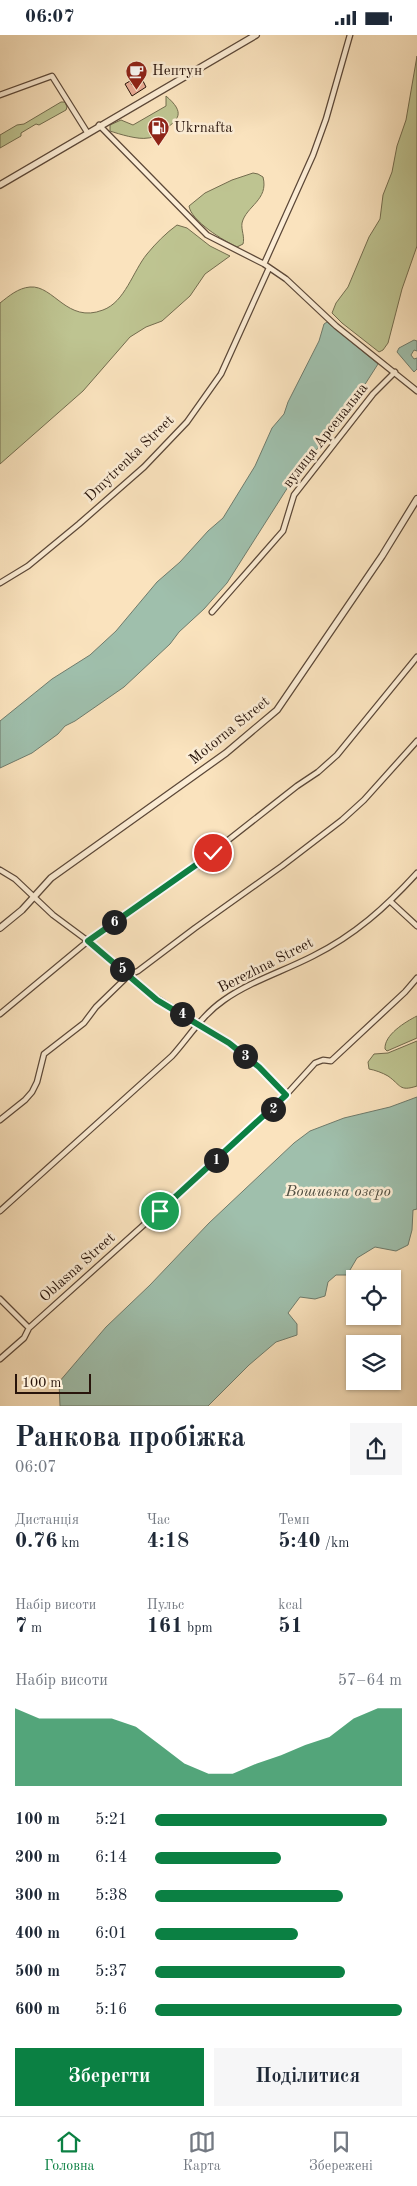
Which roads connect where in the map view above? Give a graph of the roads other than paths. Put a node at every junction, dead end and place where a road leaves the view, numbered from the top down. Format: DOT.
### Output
graph roads {
  1 [pos="256,35"];
  2 [pos="350,35"];
  3 [pos="0,95"];
  4 [pos="100,125"];
  5 [pos="87,133"];
  6 [pos="0,185"];
  7 [pos="264,264"];
  8 [pos="269,268"];
  9 [pos="395,372"];
  10 [pos="417,391"];
  11 [pos="417,499"];
  12 [pos="0,583"];
  13 [pos="212,612"];
  14 [pos="417,657"];
  15 [pos="417,741"];
  16 [pos="0,870"];
  17 [pos="417,873"];
  18 [pos="34,895"];
  19 [pos="391,902"];
  20 [pos="417,926"];
  21 [pos="0,928"];
  22 [pos="88,941"];
  23 [pos="129,975"];
  24 [pos="417,978"];
  25 [pos="0,1014"];
  26 [pos="197,1023"];
  27 [pos="286,1095"];
  28 [pos="0,1120"];
  29 [pos="0,1211"];
  30 [pos="0,1299"];
  31 [pos="29,1327"];
  32 [pos="0,1359"];
  1 -- 4 [label="street"];
  2 -- 7 [label="street"];
  3 -- 5 [label="street"];
  4 -- 5 [label="street"];
  4 -- 7 [label="street"];
  5 -- 6 [label="street"];
  7 -- 8 [label="street"];
  8 -- 9 [label="street"];
  8 -- 12 [label="street, Dmytrenka Street"];
  9 -- 10 [label="street"];
  9 -- 13 [label="street, вулиця Арсенальна"];
  11 -- 18 [label="street, Motorna Street"];
  14 -- 22 [label="street"];
  15 -- 23 [label="street"];
  16 -- 18 [label="street"];
  17 -- 19 [label="street, Berezhna Street"];
  18 -- 21 [label="street, Motorna Street"];
  18 -- 22 [label="street"];
  19 -- 20 [label="street"];
  19 -- 26 [label="street, Berezhna Street"];
  22 -- 23 [label="street"];
  22 -- 25 [label="street"];
  23 -- 26 [label="street"];
  23 -- 28 [label="street"];
  24 -- 27 [label="street, Oblasna Street"];
  26 -- 27 [label="street"];
  26 -- 29 [label="street, Berezhna Street"];
  27 -- 31 [label="street, Oblasna Street"];
  30 -- 31 [label="street"];
  31 -- 32 [label="street, Oblasna Street"];
}
